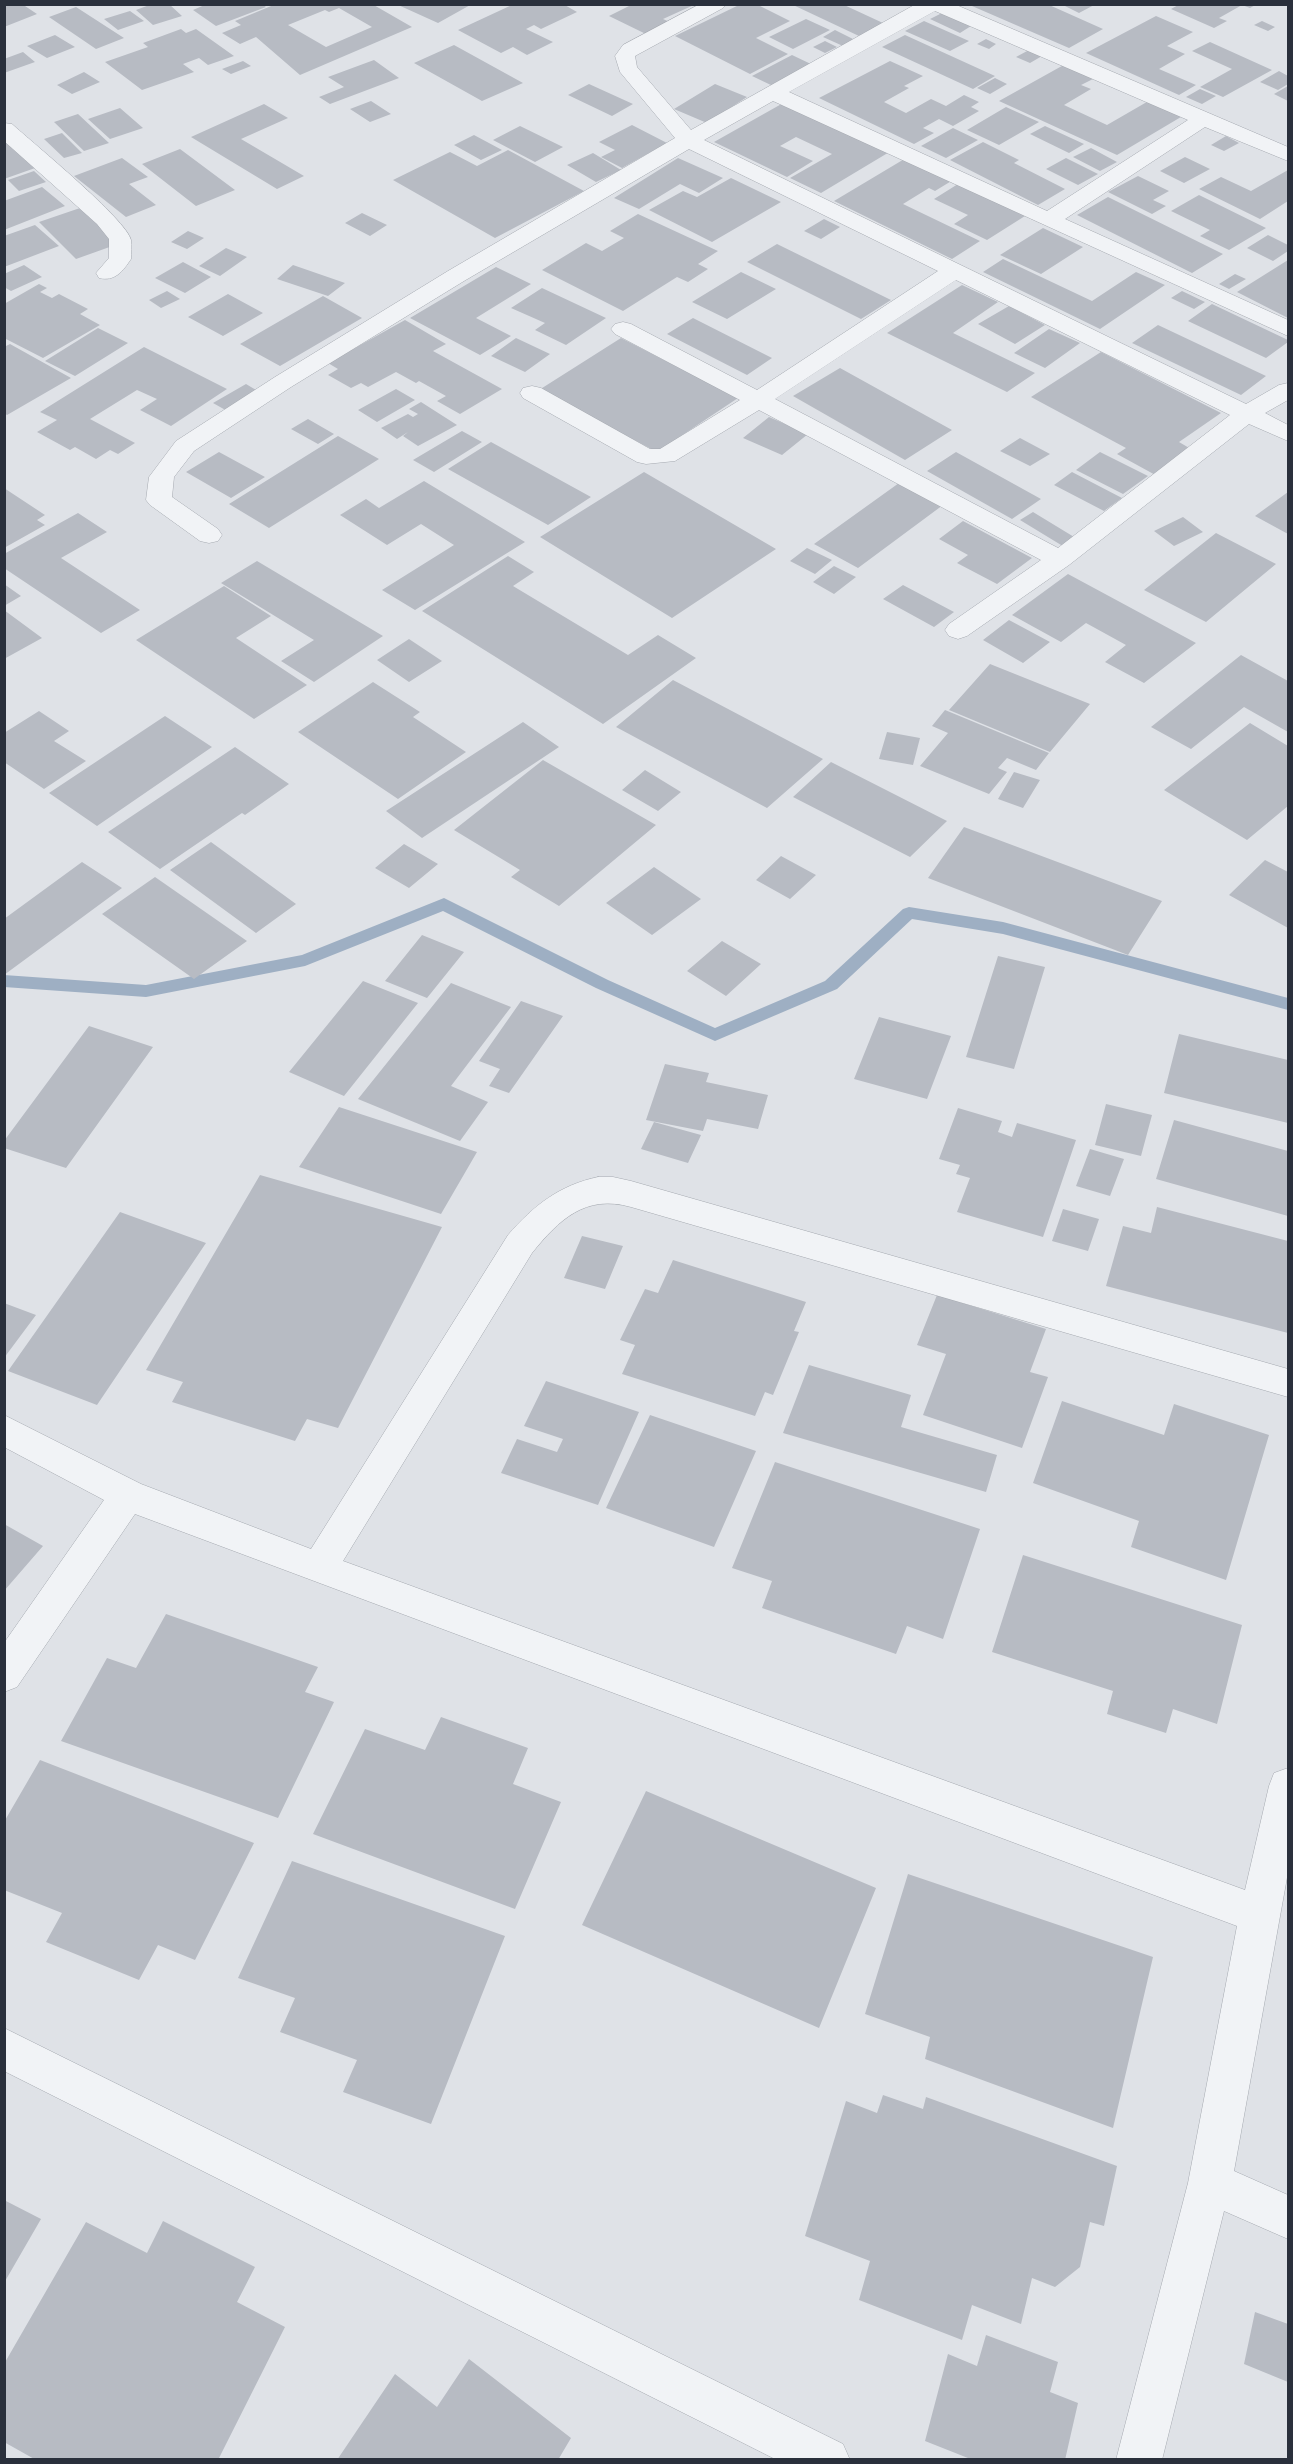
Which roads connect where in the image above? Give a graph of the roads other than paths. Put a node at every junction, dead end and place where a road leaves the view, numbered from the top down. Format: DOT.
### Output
graph roads {
  1 [pos="716,4"];
  2 [pos="934,4"];
  3 [pos="775,94"];
  4 [pos="1205,118"];
  5 [pos="4,129"];
  6 [pos="688,140"];
  7 [pos="1288,155"];
  8 [pos="1048,220"];
  9 [pos="954,271"];
  10 [pos="107,273"];
  11 [pos="623,328"];
  12 [pos="1288,329"];
  13 [pos="1288,390"];
  14 [pos="532,393"];
  15 [pos="758,400"];
  16 [pos="1247,414"];
  17 [pos="1288,434"];
  18 [pos="209,536"];
  19 [pos="1060,559"];
  20 [pos="958,630"];
  21 [pos="1288,1383"];
  22 [pos="4,1430"];
  23 [pos="128,1495"];
  24 [pos="319,1568"];
  25 [pos="4,1675"];
  26 [pos="1288,1786"];
  27 [pos="1259,1915"];
  28 [pos="4,2049"];
  29 [pos="1210,2183"];
  30 [pos="1288,2217"];
  31 [pos="827,2460"];
  32 [pos="1139,2460"];
  1 -- 6 [label="street"];
  2 -- 3 [label="street"];
  2 -- 4 [label="street"];
  3 -- 6 [label="street"];
  3 -- 8 [label="street"];
  4 -- 7 [label="street"];
  4 -- 8 [label="street"];
  5 -- 10 [label="street"];
  6 -- 9 [label="street"];
  6 -- 18 [label="street"];
  8 -- 12 [label="street"];
  9 -- 15 [label="street"];
  9 -- 16 [label="street"];
  11 -- 15 [label="street"];
  13 -- 16 [label="street"];
  14 -- 15 [label="street"];
  15 -- 19 [label="street"];
  16 -- 17 [label="street"];
  16 -- 19 [label="street"];
  19 -- 20 [label="street"];
  21 -- 24 [label="street"];
  22 -- 23 [label="street"];
  23 -- 24 [label="street"];
  23 -- 25 [label="street"];
  24 -- 27 [label="street"];
  26 -- 27 [label="street"];
  27 -- 29 [label="street"];
  28 -- 31 [label="street"];
  29 -- 30 [label="street"];
  29 -- 32 [label="street"];
}
